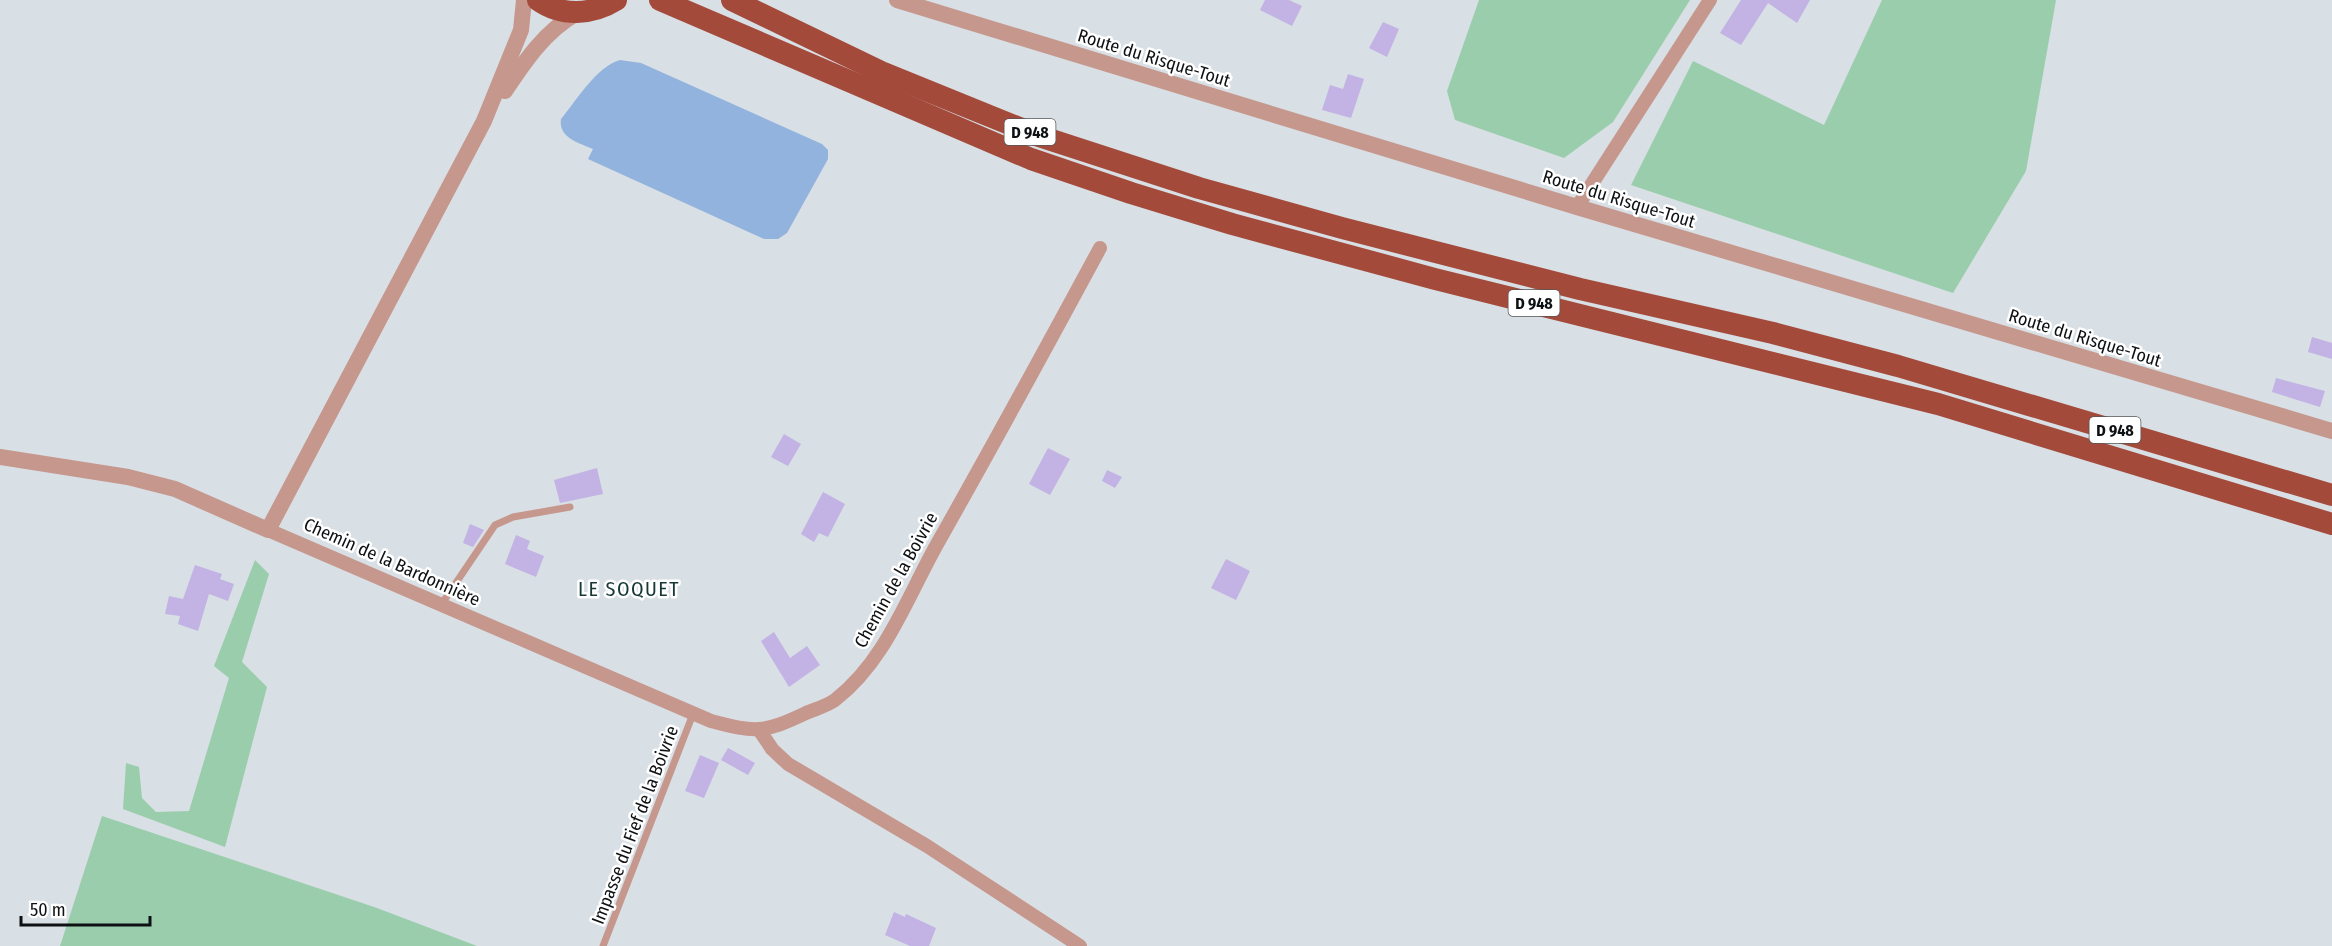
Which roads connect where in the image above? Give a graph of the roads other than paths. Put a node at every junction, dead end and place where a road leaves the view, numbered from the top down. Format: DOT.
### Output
graph roads {
  1 [pos="524,0"];
  2 [pos="538,0"];
  3 [pos="616,0"];
  4 [pos="660,0"];
  5 [pos="732,0"];
  6 [pos="897,0"];
  7 [pos="1710,0"];
  8 [pos="577,13"];
  9 [pos="484,121"];
  10 [pos="1577,207"];
  11 [pos="1100,248"];
  12 [pos="2332,431"];
  13 [pos="0,457"];
  14 [pos="2332,495"];
  15 [pos="570,507"];
  16 [pos="2332,524"];
  17 [pos="268,530"];
  18 [pos="441,606"];
  19 [pos="693,714"];
  20 [pos="760,731"];
  21 [pos="603,946"];
  22 [pos="1080,946"];
  1 -- 9 [label="street"];
  2 -- 8 [label="highway"];
  3 -- 8 [label="highway"];
  4 -- 16 [label="highway, D 948"];
  5 -- 14 [label="highway, D 948"];
  6 -- 10 [label="street, Route du Risque-Tout"];
  7 -- 10 [label="street"];
  8 -- 9 [label="street"];
  9 -- 17 [label="street"];
  10 -- 12 [label="street, Route du Risque-Tout"];
  11 -- 20 [label="street, Chemin de la Boivrie"];
  13 -- 17 [label="street, Chemin de la Bardonnière"];
  15 -- 18 [label="lane"];
  17 -- 18 [label="street, Chemin de la Bardonnière"];
  18 -- 19 [label="street, Chemin de la Bardonnière"];
  19 -- 20 [label="street, Chemin de la Bardonnière"];
  19 -- 21 [label="lane, Impasse du Fief de la Boivrie"];
  20 -- 22 [label="street"];
}
